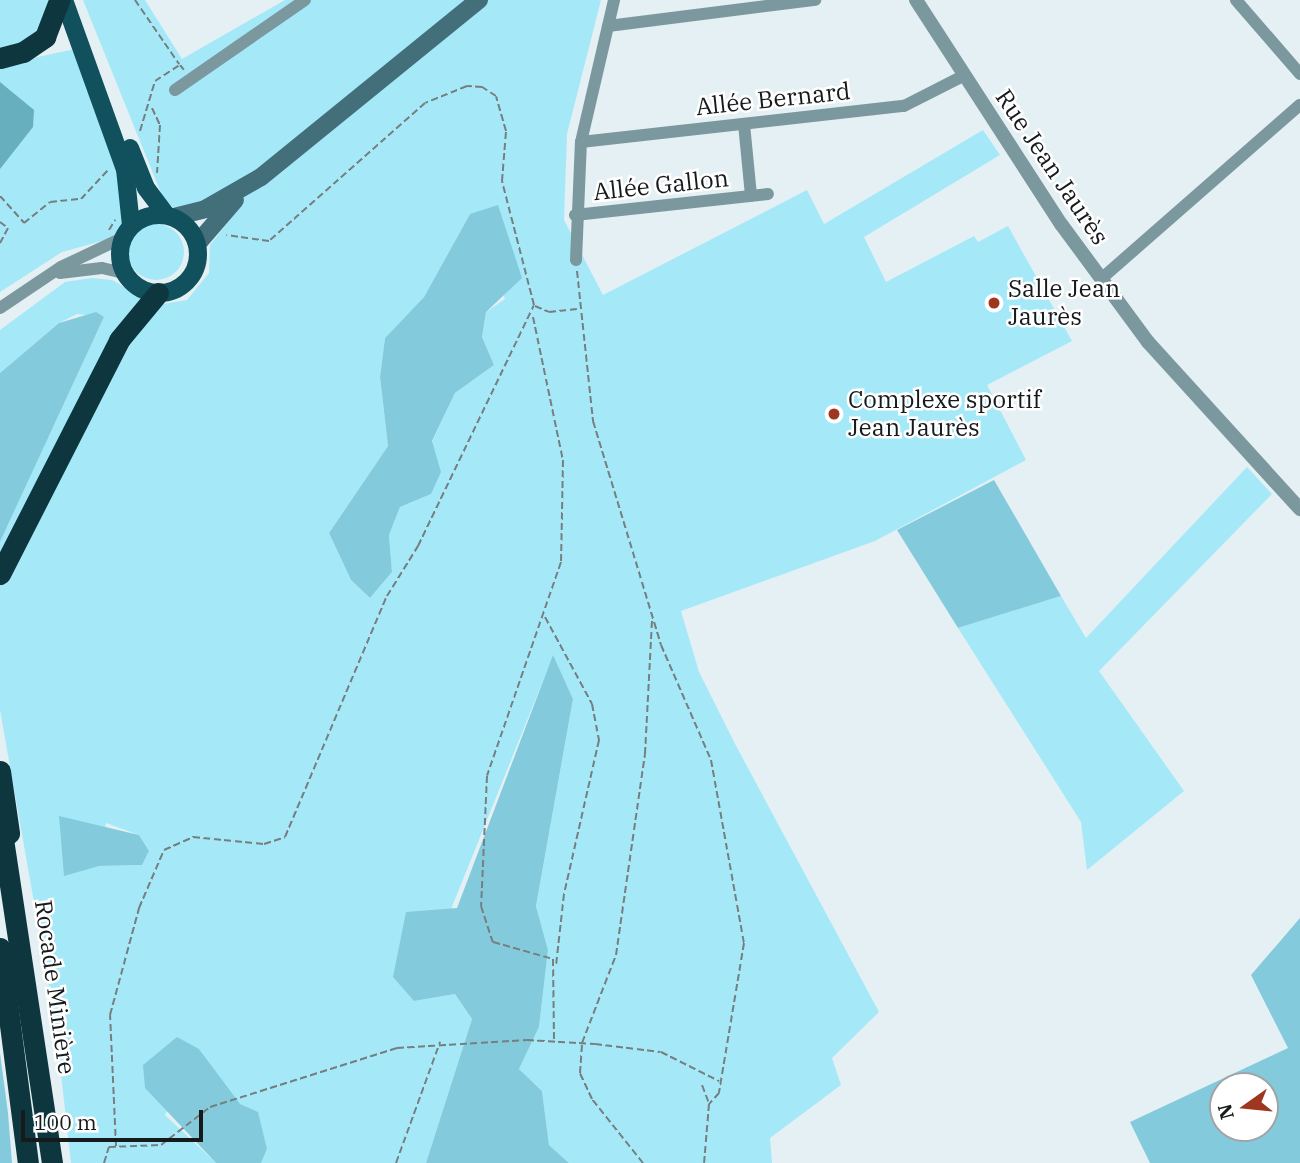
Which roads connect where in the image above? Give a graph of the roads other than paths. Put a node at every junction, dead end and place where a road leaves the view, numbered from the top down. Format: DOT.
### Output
graph roads {
  1 [pos="61,0"];
  2 [pos="75,0"];
  3 [pos="305,0"];
  4 [pos="463,0"];
  5 [pos="479,0"];
  6 [pos="492,0"];
  7 [pos="614,0"];
  8 [pos="815,0"];
  9 [pos="916,0"];
  10 [pos="1236,0"];
  11 [pos="608,26"];
  12 [pos="444,30"];
  13 [pos="0,58"];
  14 [pos="1300,74"];
  15 [pos="963,76"];
  16 [pos="383,79"];
  17 [pos="175,90"];
  18 [pos="1300,105"];
  19 [pos="744,124"];
  20 [pos="581,142"];
  21 [pos="261,177"];
  22 [pos="768,194"];
  23 [pos="751,196"];
  24 [pos="575,215"];
  25 [pos="170,216"];
  26 [pos="127,232"];
  27 [pos="197,244"];
  28 [pos="576,260"];
  29 [pos="124,273"];
  30 [pos="46,277"];
  31 [pos="1101,279"];
  32 [pos="158,293"];
  33 [pos="0,308"];
  34 [pos="1300,509"];
  35 [pos="0,573"];
  36 [pos="0,771"];
  37 [pos="0,819"];
  38 [pos="8,860"];
  39 [pos="0,948"];
  40 [pos="28,1163"];
  41 [pos="52,1163"];
  1 -- 13 [label="highway"];
  1 -- 26 [label="main road"];
  2 -- 25 [label="main road"];
  3 -- 17 [label="street"];
  4 -- 16 [label="main road"];
  5 -- 12 [label="main road"];
  6 -- 12 [label="main road"];
  7 -- 11 [label="street"];
  8 -- 11 [label="street"];
  9 -- 15 [label="street, Rue Jean Jaurès"];
  10 -- 14 [label="street"];
  11 -- 20 [label="street"];
  12 -- 16 [label="main road"];
  15 -- 19 [label="street, Allée Bernard"];
  15 -- 31 [label="street, Rue Jean Jaurès"];
  16 -- 21 [label="main road"];
  18 -- 31 [label="street"];
  19 -- 20 [label="street, Allée Bernard"];
  19 -- 23 [label="street, Allée Gallon"];
  20 -- 24 [label="street"];
  21 -- 25 [label="main road"];
  21 -- 27 [label="main road"];
  22 -- 23 [label="street, Allée Gallon"];
  23 -- 24 [label="street, Allée Gallon"];
  24 -- 28 [label="street"];
  25 -- 26 [label="main road"];
  25 -- 27 [label="main road"];
  26 -- 29 [label="main road"];
  26 -- 30 [label="street"];
  27 -- 32 [label="main road"];
  29 -- 30 [label="street"];
  29 -- 32 [label="main road"];
  30 -- 33 [label="street"];
  31 -- 34 [label="street, Rue Jean Jaurès"];
  32 -- 35 [label="highway"];
  36 -- 38 [label="highway"];
  37 -- 38 [label="highway, Rocade Minière"];
  38 -- 41 [label="highway, Rocade Minière"];
  39 -- 40 [label="highway, Rocade Minière"];
}
